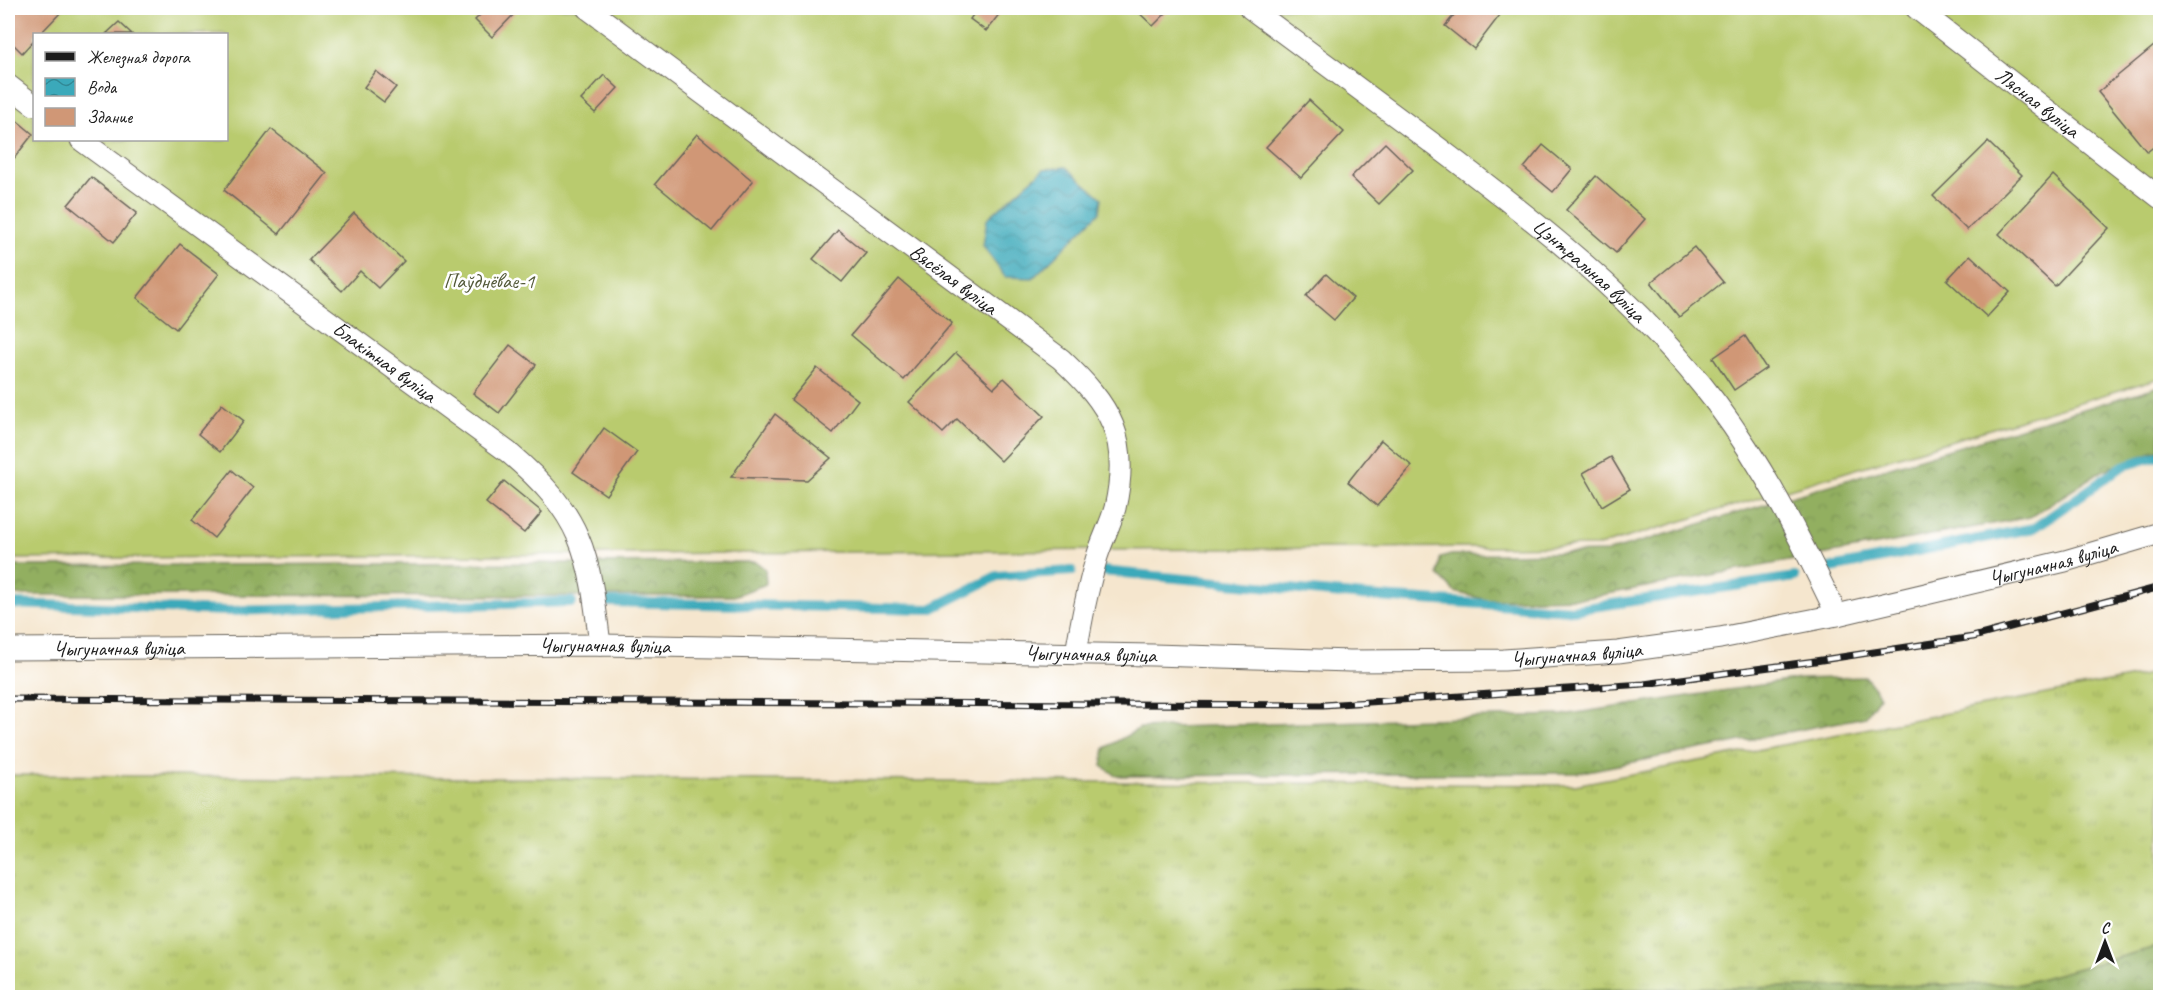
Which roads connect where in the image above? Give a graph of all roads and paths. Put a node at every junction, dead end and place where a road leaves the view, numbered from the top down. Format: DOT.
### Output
graph roads {
  1 [pos="588,8"];
  2 [pos="1250,8"];
  3 [pos="1916,8"];
  4 [pos="8,85"];
  5 [pos="33,104"];
  6 [pos="82,141"];
  7 [pos="2160,198"];
  8 [pos="2160,533"];
  9 [pos="1837,615"];
  10 [pos="600,645"];
  11 [pos="8,649"];
  12 [pos="1076,654"];
  1 -- 12 [label="lane, Вясёлая вуліца"];
  2 -- 9 [label="lane, Цэнтральная вуліца"];
  3 -- 7 [label="lane, Лясная вуліца"];
  4 -- 5 [label="lane"];
  6 -- 10 [label="lane, Блакітная вуліца"];
  8 -- 9 [label="lane, Чыгуначная вуліца"];
  9 -- 12 [label="lane, Чыгуначная вуліца"];
  10 -- 11 [label="lane, Чыгуначная вуліца"];
  10 -- 12 [label="lane, Чыгуначная вуліца"];
}
